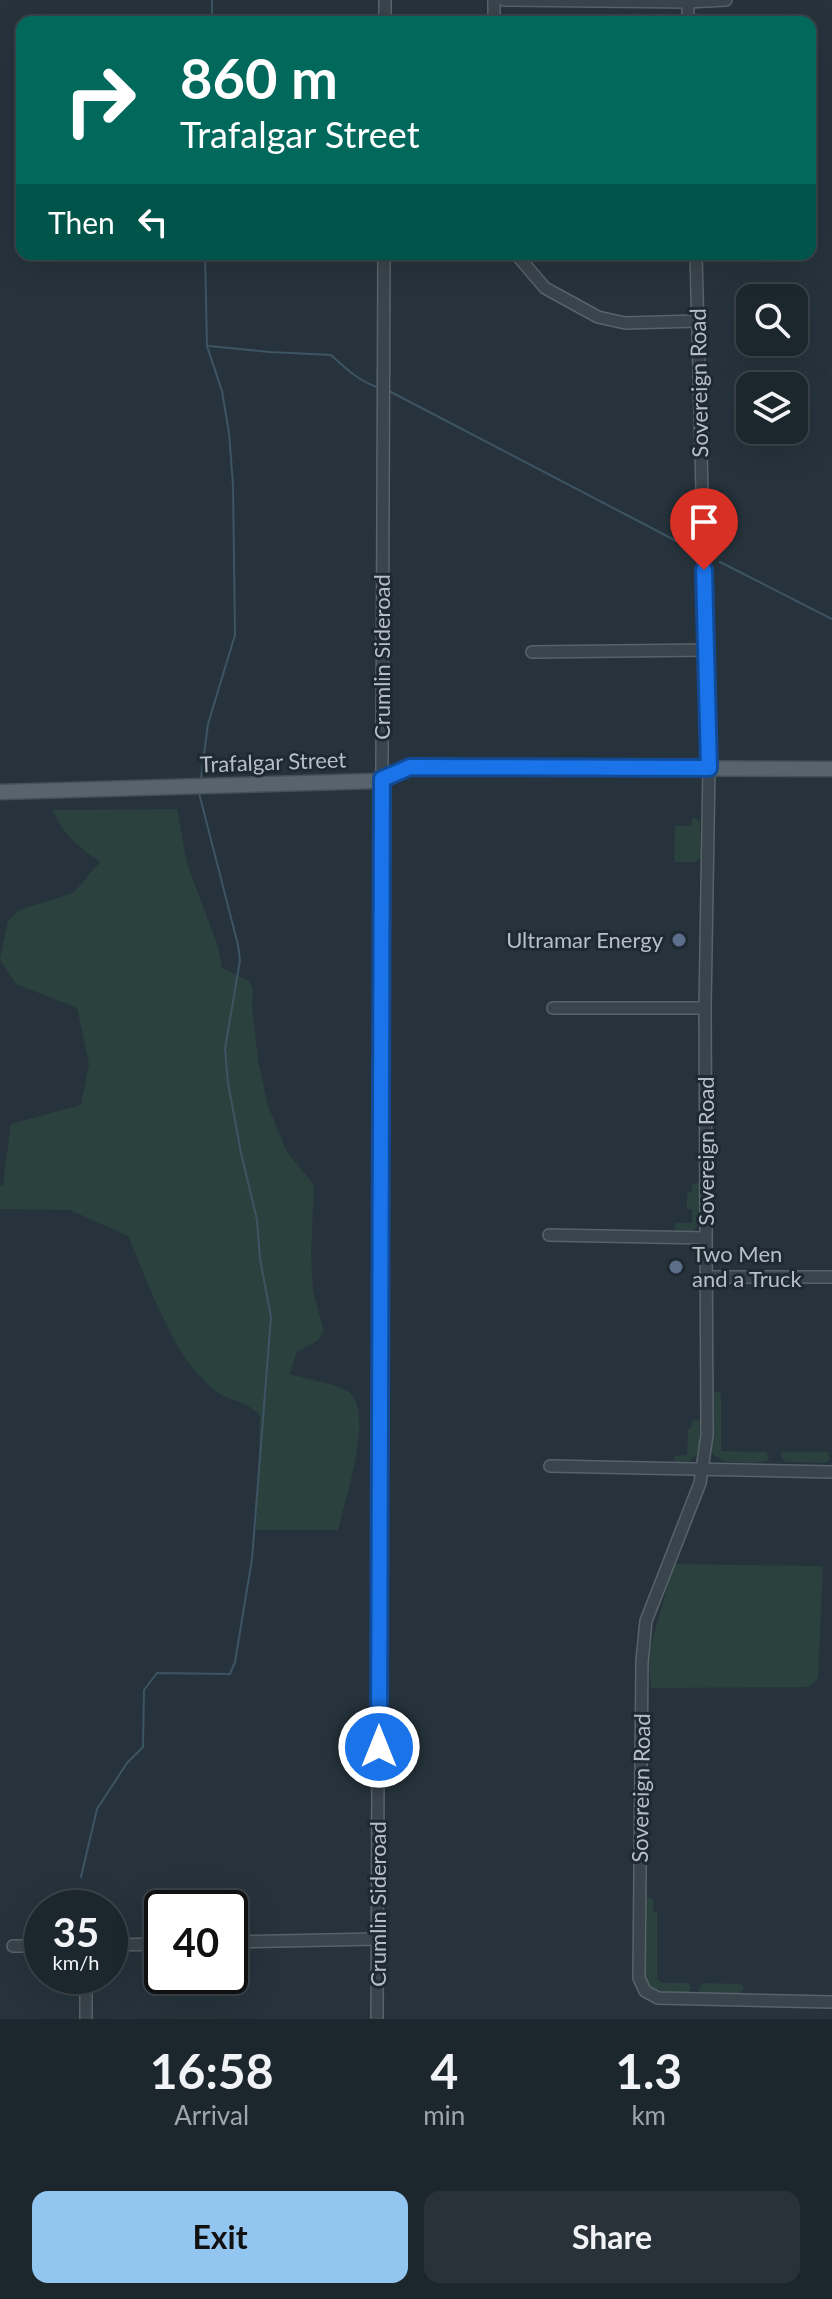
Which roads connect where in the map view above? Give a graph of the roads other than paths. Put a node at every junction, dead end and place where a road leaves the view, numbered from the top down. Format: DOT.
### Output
graph roads {
  1 [pos="504,0"];
  2 [pos="726,0"];
  3 [pos="688,1"];
  4 [pos="384,260"];
  5 [pos="521,260"];
  6 [pos="696,260"];
  7 [pos="698,321"];
  8 [pos="706,650"];
  9 [pos="532,652"];
  10 [pos="709,768"];
  11 [pos="832,769"];
  12 [pos="382,779"];
  13 [pos="0,792"];
  14 [pos="553,1008"];
  15 [pos="705,1008"];
  16 [pos="549,1235"];
  17 [pos="706,1238"];
  18 [pos="708,1277"];
  19 [pos="832,1277"];
  20 [pos="550,1466"];
  21 [pos="703,1468"];
  22 [pos="832,1472"];
  23 [pos="377,1939"];
  24 [pos="248,1942"];
  25 [pos="13,1946"];
  26 [pos="24,1946"];
  27 [pos="86,1994"];
  28 [pos="832,2002"];
  29 [pos="86,2019"];
  30 [pos="377,2019"];
  1 -- 3 [label="street"];
  2 -- 3 [label="street"];
  4 -- 12 [label="street, Crumlin Sideroad"];
  5 -- 7 [label="street"];
  6 -- 7 [label="street, Sovereign Road"];
  7 -- 8 [label="street, Sovereign Road"];
  8 -- 9 [label="street"];
  8 -- 10 [label="street, Sovereign Road"];
  10 -- 11 [label="main road, Trafalgar Street"];
  10 -- 12 [label="main road, Trafalgar Street"];
  10 -- 15 [label="street, Sovereign Road"];
  12 -- 13 [label="main road, Trafalgar Street"];
  12 -- 23 [label="street, Crumlin Sideroad"];
  14 -- 15 [label="street"];
  15 -- 17 [label="street, Sovereign Road"];
  16 -- 17 [label="street"];
  17 -- 18 [label="street, Sovereign Road"];
  18 -- 19 [label="street"];
  18 -- 21 [label="street, Sovereign Road"];
  20 -- 21 [label="street"];
  21 -- 22 [label="street"];
  21 -- 28 [label="street, Sovereign Road"];
  23 -- 24 [label="street"];
  23 -- 30 [label="street, Crumlin Sideroad"];
  25 -- 26 [label="street"];
  27 -- 29 [label="street"];
}
